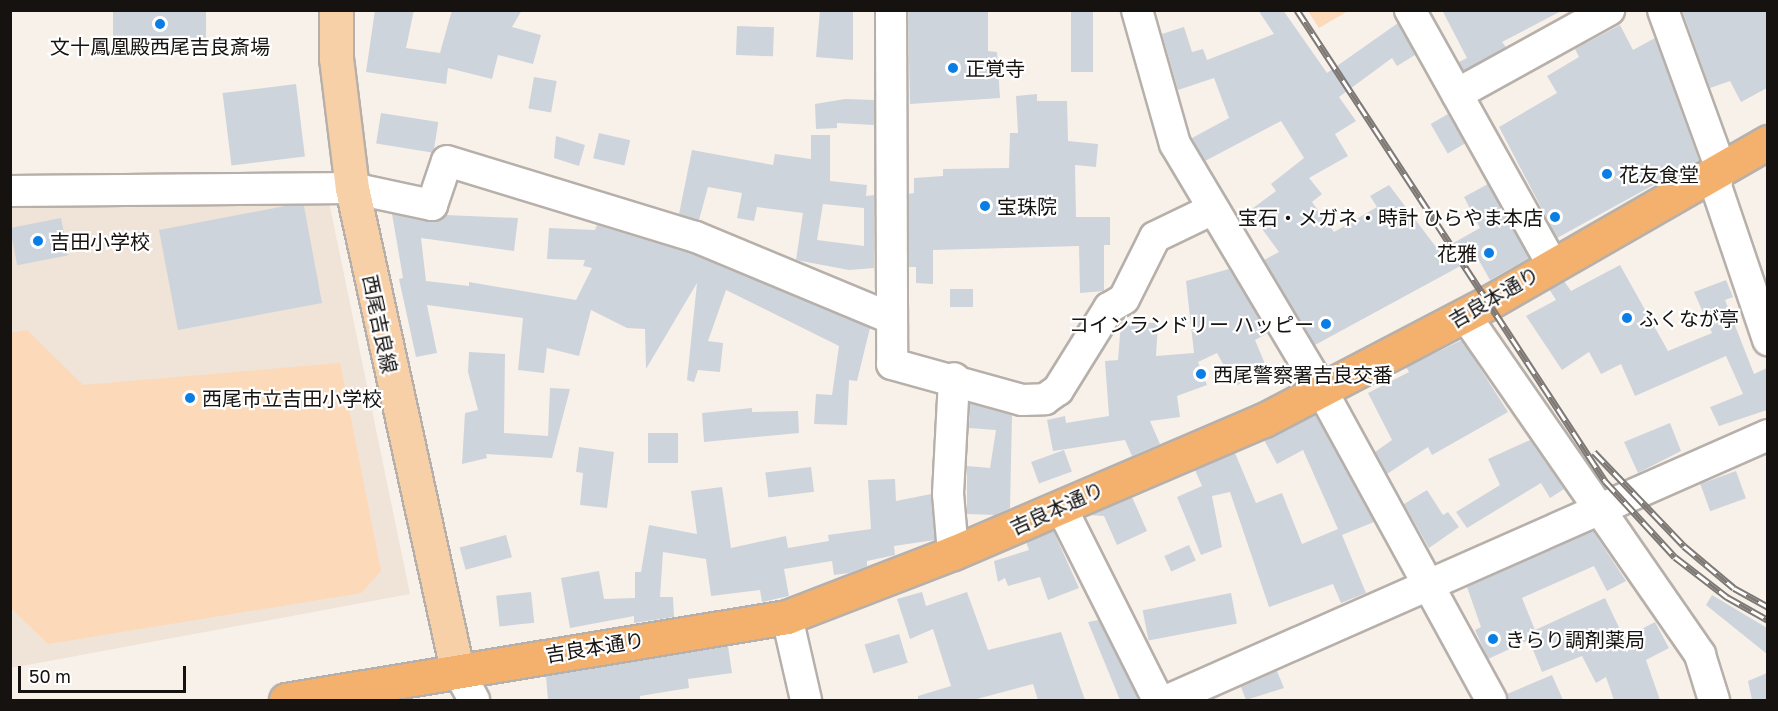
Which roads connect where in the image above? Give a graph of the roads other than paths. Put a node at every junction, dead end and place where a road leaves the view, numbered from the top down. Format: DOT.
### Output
graph roads {
  1 [pos="336,10"];
  2 [pos="891,10"];
  3 [pos="1137,10"];
  4 [pos="1410,10"];
  5 [pos="1609,10"];
  6 [pos="1663,10"];
  7 [pos="1457,94"];
  8 [pos="1767,142"];
  9 [pos="1720,167"];
  10 [pos="352,188"];
  11 [pos="10,191"];
  12 [pos="1213,209"];
  13 [pos="1552,264"];
  14 [pos="1465,315"];
  15 [pos="891,318"];
  16 [pos="1767,340"];
  17 [pos="954,378"];
  18 [pos="1321,389"];
  19 [pos="1767,435"];
  20 [pos="1061,507"];
  21 [pos="1600,507"];
  22 [pos="953,553"];
  23 [pos="1430,586"];
  24 [pos="787,616"];
  25 [pos="457,669"];
  26 [pos="286,700"];
  27 [pos="474,700"];
  28 [pos="806,700"];
  29 [pos="1158,700"];
  30 [pos="1168,700"];
  31 [pos="1491,700"];
  32 [pos="1714,700"];
  1 -- 10 [label="main road, 西尾吉良線"];
  2 -- 15 [label="street"];
  3 -- 12 [label="street"];
  4 -- 7 [label="street"];
  5 -- 7 [label="street"];
  6 -- 9 [label="street"];
  7 -- 13 [label="street"];
  8 -- 9 [label="highway, 吉良本通り"];
  9 -- 13 [label="highway, 吉良本通り"];
  9 -- 16 [label="street"];
  10 -- 11 [label="street"];
  10 -- 15 [label="street"];
  10 -- 25 [label="main road, 西尾吉良線"];
  12 -- 17 [label="street"];
  12 -- 18 [label="street"];
  13 -- 14 [label="highway, 吉良本通り"];
  14 -- 18 [label="highway, 吉良本通り"];
  14 -- 21 [label="street"];
  15 -- 17 [label="street"];
  17 -- 22 [label="street"];
  18 -- 20 [label="highway, 吉良本通り"];
  18 -- 23 [label="street"];
  19 -- 21 [label="street"];
  20 -- 22 [label="highway, 吉良本通り"];
  20 -- 29 [label="street"];
  21 -- 23 [label="street"];
  21 -- 32 [label="street"];
  22 -- 24 [label="highway, 吉良本通り"];
  23 -- 30 [label="street"];
  23 -- 31 [label="street"];
  24 -- 25 [label="highway, 吉良本通り"];
  24 -- 28 [label="street"];
  25 -- 26 [label="highway, 吉良本通り"];
  25 -- 27 [label="street"];
}
